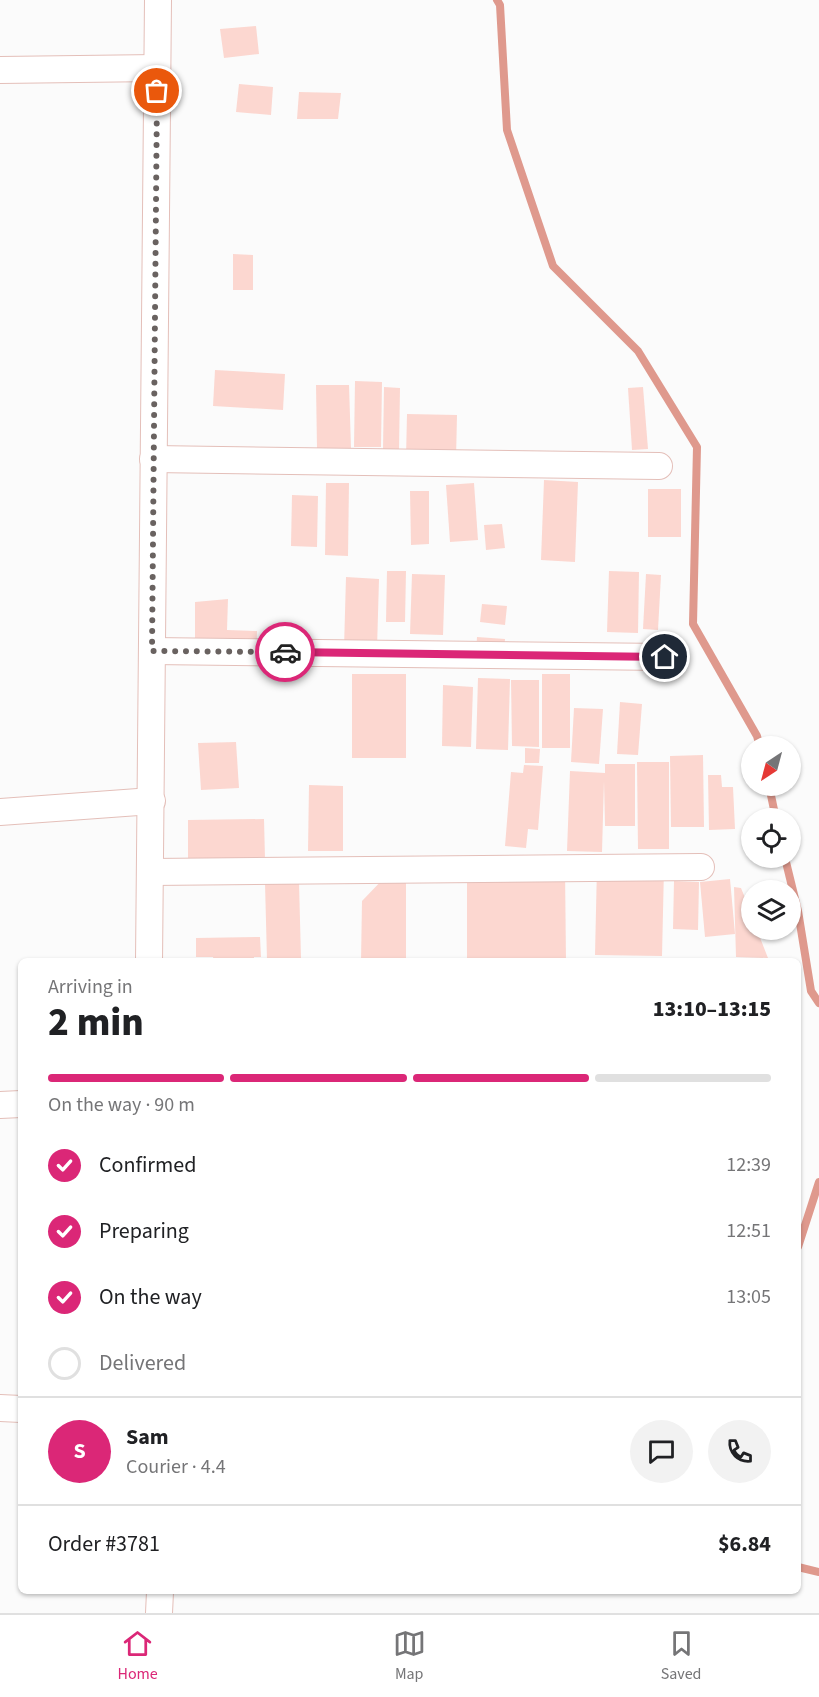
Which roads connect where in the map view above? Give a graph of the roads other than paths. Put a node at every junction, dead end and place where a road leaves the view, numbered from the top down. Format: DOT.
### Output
graph roads {
  1 [pos="158,0"];
  2 [pos="157,68"];
  3 [pos="0,70"];
  4 [pos="153,459"];
  5 [pos="658,466"];
  6 [pos="152,651"];
  7 [pos="665,657"];
  8 [pos="152,801"];
  9 [pos="0,812"];
  10 [pos="702,867"];
  11 [pos="151,872"];
  12 [pos="149,958"];
  13 [pos="18,1104"];
  14 [pos="0,1105"];
  15 [pos="0,1408"];
  16 [pos="18,1409"];
  17 [pos="160,1594"];
  18 [pos="159,1613"];
  1 -- 2 [label="street"];
  2 -- 3 [label="street"];
  2 -- 4 [label="street"];
  4 -- 5 [label="street"];
  4 -- 6 [label="street"];
  6 -- 7 [label="street"];
  6 -- 8 [label="street"];
  8 -- 9 [label="street"];
  8 -- 11 [label="street"];
  10 -- 11 [label="street"];
  11 -- 12 [label="street"];
  13 -- 14 [label="street"];
  15 -- 16 [label="street"];
  17 -- 18 [label="street"];
}
